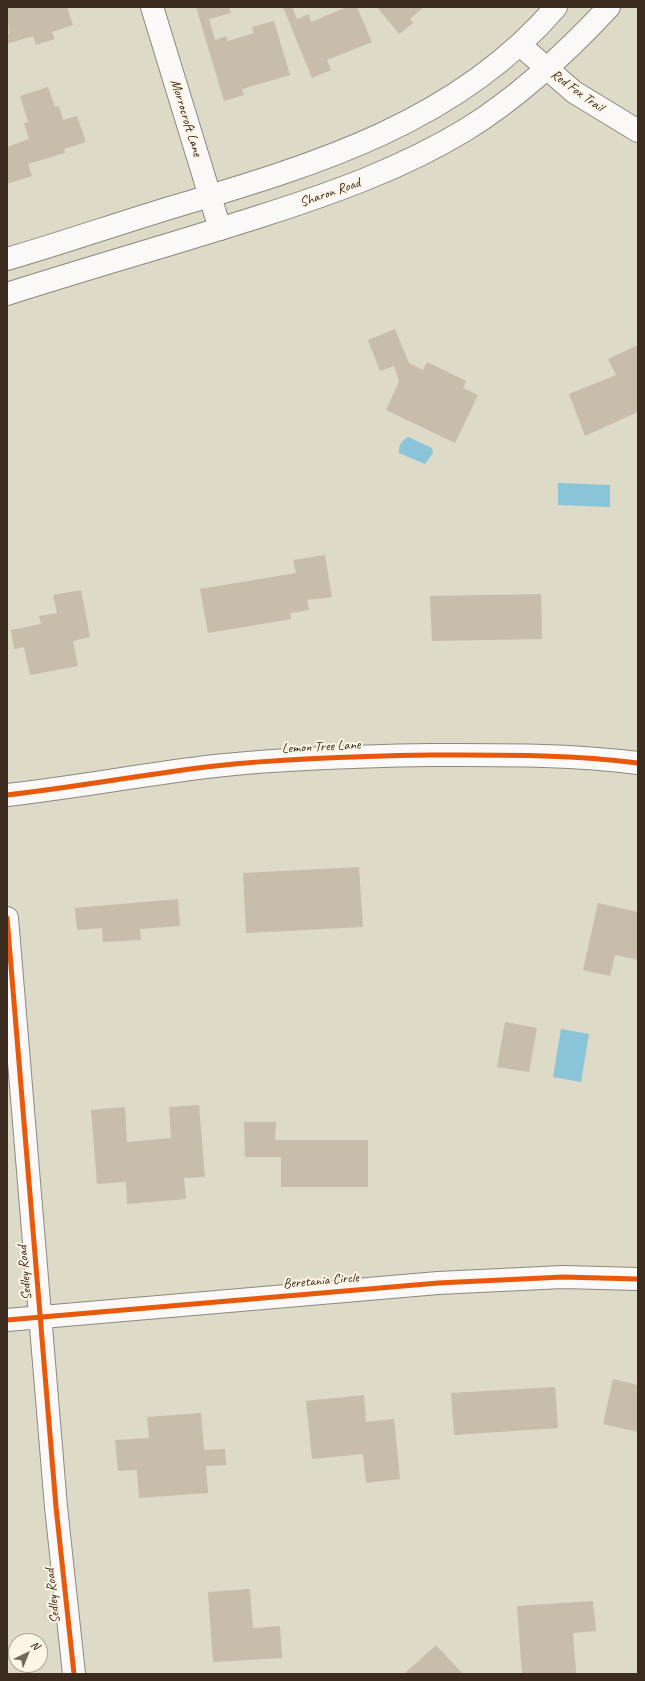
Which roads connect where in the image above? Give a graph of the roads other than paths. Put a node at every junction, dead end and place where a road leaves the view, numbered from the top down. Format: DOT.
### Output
graph roads {
  1 [pos="152,7"];
  2 [pos="556,7"];
  3 [pos="609,7"];
  4 [pos="520,45"];
  5 [pos="546,69"];
  6 [pos="638,131"];
  7 [pos="209,197"];
  8 [pos="220,229"];
  9 [pos="7,259"];
  10 [pos="7,294"];
  11 [pos="638,763"];
  12 [pos="7,795"];
  13 [pos="7,918"];
  14 [pos="638,1279"];
  15 [pos="40,1318"];
  16 [pos="7,1320"];
  17 [pos="74,1674"];
  1 -- 7 [label="street, Morrocroft Lane"];
  2 -- 4 [label="street"];
  3 -- 5 [label="street, Sharon Road"];
  4 -- 5 [label="street, Red Fox Trail"];
  4 -- 7 [label="street"];
  5 -- 6 [label="street, Red Fox Trail"];
  5 -- 8 [label="street, Sharon Road"];
  7 -- 8 [label="street, Morrocroft Lane"];
  7 -- 9 [label="street"];
  8 -- 10 [label="street, Sharon Road"];
  11 -- 12 [label="street, Lemon Tree Lane"];
  13 -- 15 [label="street, Sedley Road"];
  14 -- 15 [label="street, Beretania Circle"];
  15 -- 16 [label="street, Beretania Circle"];
  15 -- 17 [label="street, Sedley Road"];
}
